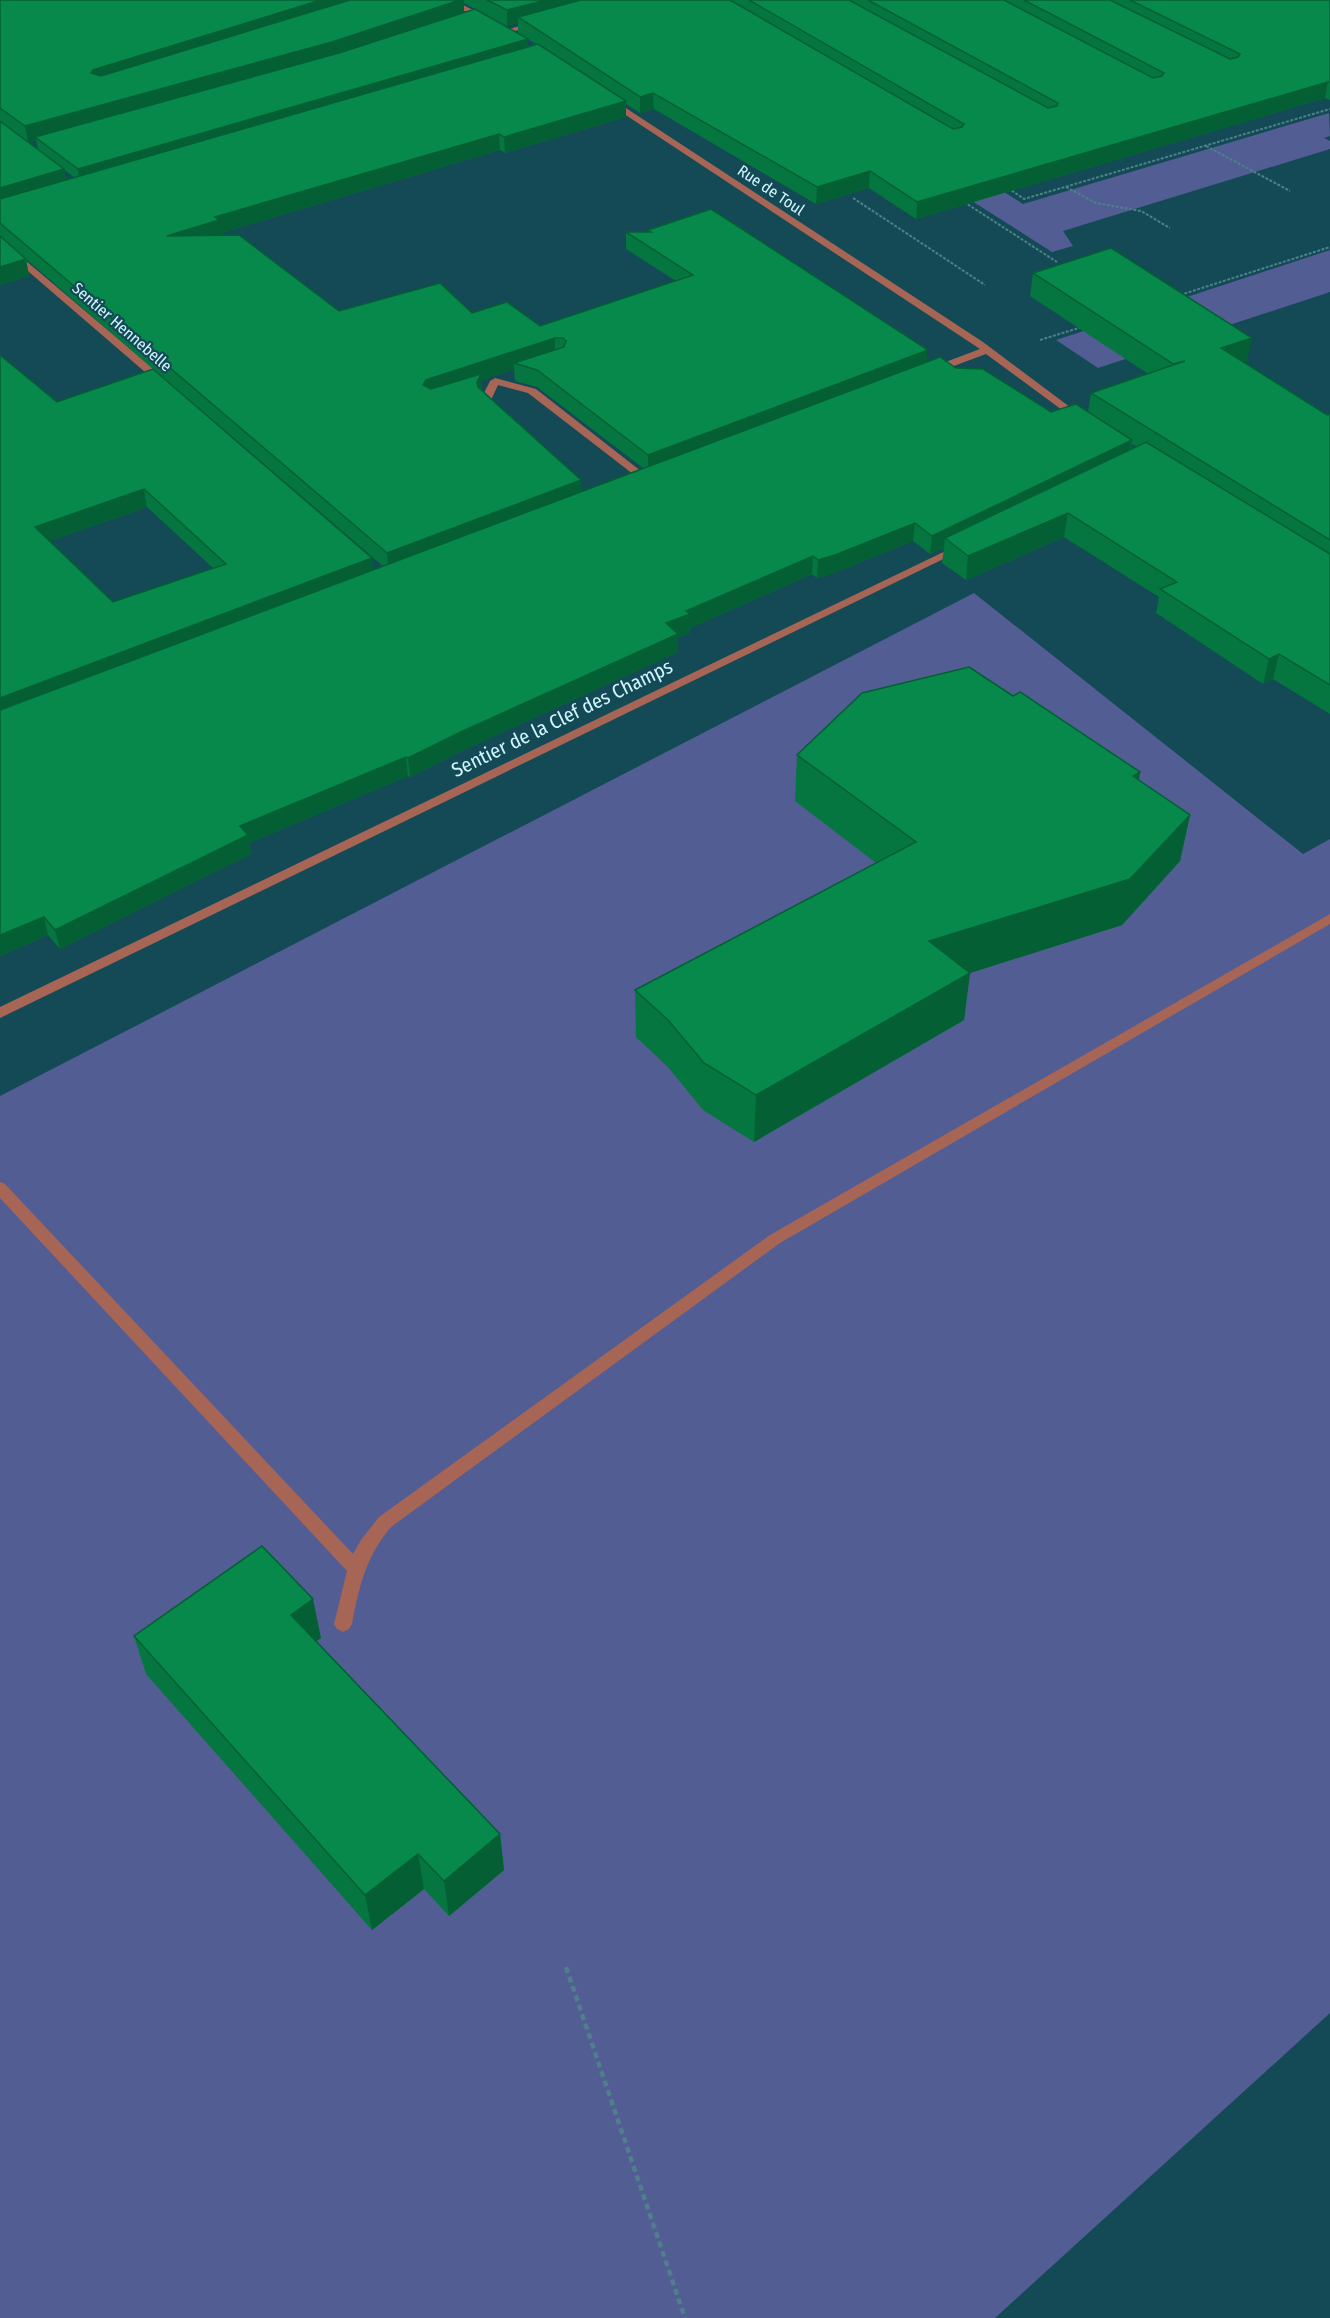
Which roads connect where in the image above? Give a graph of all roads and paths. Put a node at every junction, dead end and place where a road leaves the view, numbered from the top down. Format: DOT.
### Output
graph roads {
  1 [pos="447,0"];
  2 [pos="479,15"];
  3 [pos="469,18"];
  4 [pos="547,20"];
  5 [pos="500,27"];
  6 [pos="518,39"];
  7 [pos="600,94"];
  8 [pos="1330,109"];
  9 [pos="1205,145"];
  10 [pos="1004,186"];
  11 [pos="1066,186"];
  12 [pos="1290,191"];
  13 [pos="853,198"];
  14 [pos="958,198"];
  15 [pos="1170,228"];
  16 [pos="0,242"];
  17 [pos="1330,247"];
  18 [pos="1057,262"];
  19 [pos="985,285"];
  20 [pos="1173,298"];
  21 [pos="1083,326"];
  22 [pos="990,352"];
  23 [pos="517,374"];
  24 [pos="922,374"];
  25 [pos="490,383"];
  26 [pos="172,391"];
  27 [pos="502,416"];
  28 [pos="1089,425"];
  29 [pos="646,479"];
  30 [pos="969,543"];
  31 [pos="1330,918"];
  32 [pos="0,1013"];
  33 [pos="0,1188"];
  34 [pos="355,1568"];
  35 [pos="343,1624"];
  36 [pos="566,1967"];
  37 [pos="685,2318"];
  1 -- 2 [label="street"];
  2 -- 3 [label="street"];
  2 -- 5 [label="street"];
  4 -- 5 [label="street"];
  5 -- 6 [label="street"];
  7 -- 22 [label="street, Rue de Toul"];
  8 -- 9 [label="path"];
  9 -- 11 [label="path"];
  9 -- 12 [label="path"];
  10 -- 11 [label="path"];
  11 -- 15 [label="path"];
  13 -- 19 [label="path"];
  14 -- 18 [label="path"];
  16 -- 26 [label="street, Sentier Hennebelle"];
  17 -- 20 [label="path"];
  21 -- 22 [label="path"];
  22 -- 24 [label="street"];
  22 -- 28 [label="street, Rue de Toul"];
  23 -- 25 [label="street"];
  25 -- 27 [label="street"];
  25 -- 29 [label="street"];
  30 -- 32 [label="street, Sentier de la Clef des Champs"];
  31 -- 34 [label="street"];
  33 -- 34 [label="street"];
  34 -- 35 [label="street"];
  36 -- 37 [label="path"];
}
